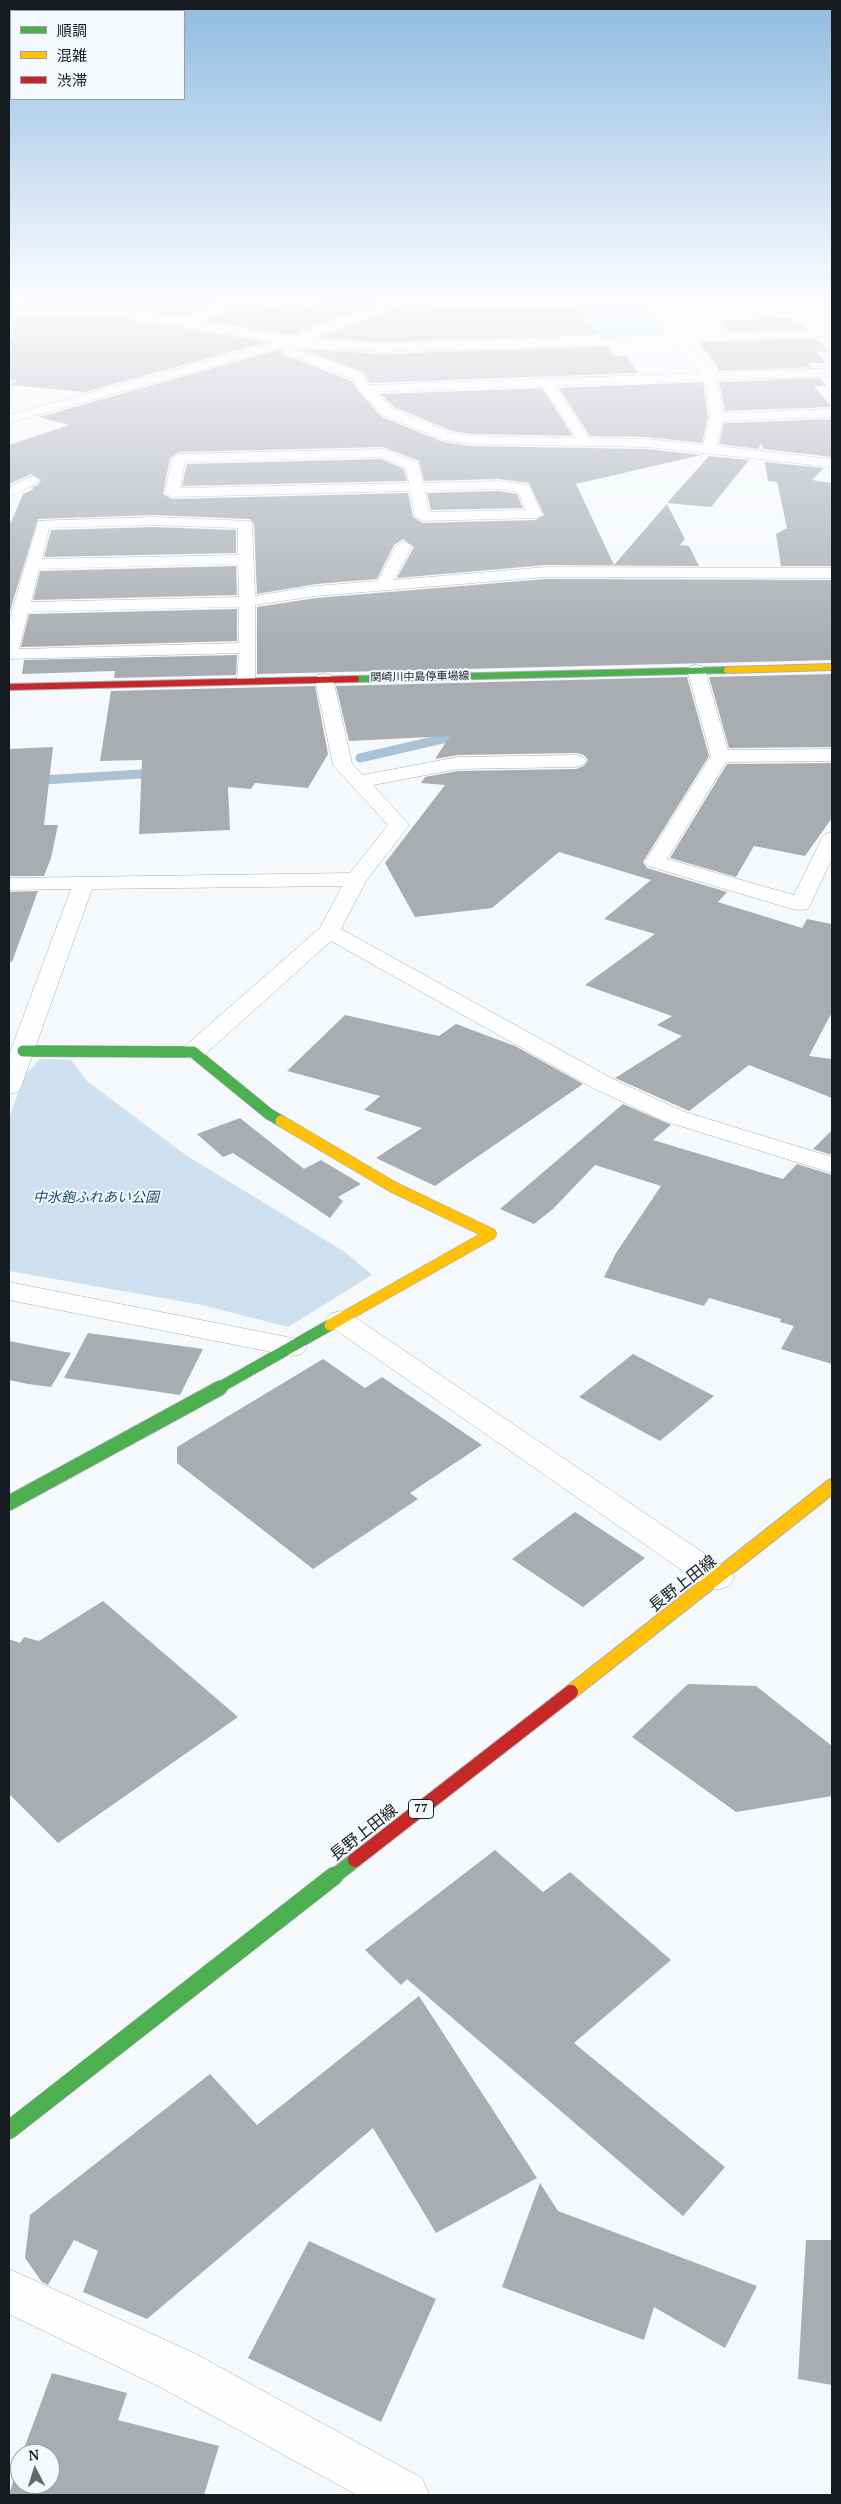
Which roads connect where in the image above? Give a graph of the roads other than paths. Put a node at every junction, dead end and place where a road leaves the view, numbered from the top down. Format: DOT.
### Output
graph roads {
  1 [pos="24,415"];
  2 [pos="395,415"];
  3 [pos="568,415"];
  4 [pos="779,415"];
  5 [pos="717,417"];
  6 [pos="9,419"];
  7 [pos="584,440"];
  8 [pos="709,450"];
  9 [pos="832,463"];
  10 [pos="32,480"];
  11 [pos="416,487"];
  12 [pos="10,491"];
  13 [pos="245,491"];
  14 [pos="245,524"];
  15 [pos="404,546"];
  16 [pos="245,559"];
  17 [pos="32,564"];
  18 [pos="832,573"];
  19 [pos="383,586"];
  20 [pos="245,602"];
  21 [pos="21,607"];
  22 [pos="248,648"];
  23 [pos="9,653"];
  24 [pos="832,667"];
  25 [pos="696,670"];
  26 [pos="324,679"];
  27 [pos="246,680"];
  28 [pos="9,687"];
  29 [pos="832,755"];
  30 [pos="720,756"];
  31 [pos="576,761"];
  32 [pos="359,782"];
  33 [pos="832,838"];
  34 [pos="356,879"];
  35 [pos="84,883"];
  36 [pos="9,884"];
  37 [pos="329,931"];
  38 [pos="23,1051"];
  39 [pos="193,1052"];
  40 [pos="9,1087"];
  41 [pos="832,1165"];
  42 [pos="9,1291"];
  43 [pos="340,1320"];
  44 [pos="292,1347"];
  45 [pos="832,1486"];
  46 [pos="9,1503"];
  47 [pos="718,1578"];
  48 [pos="9,2130"];
  49 [pos="9,2291"];
  50 [pos="405,2495"];
  1 -- 6 [label="street"];
  2 -- 7 [label="street"];
  3 -- 7 [label="street"];
  4 -- 5 [label="street"];
  5 -- 8 [label="street"];
  7 -- 8 [label="street"];
  8 -- 9 [label="street"];
  10 -- 12 [label="street"];
  11 -- 11 [label="street"];
  11 -- 13 [label="street"];
  11 -- 13 [label="street"];
  13 -- 14 [label="street"];
  14 -- 16 [label="street"];
  14 -- 17 [label="street"];
  15 -- 19 [label="street"];
  16 -- 17 [label="street"];
  16 -- 20 [label="street"];
  17 -- 21 [label="street"];
  18 -- 19 [label="street"];
  19 -- 20 [label="street"];
  20 -- 21 [label="street"];
  20 -- 22 [label="street"];
  21 -- 23 [label="street"];
  22 -- 23 [label="street"];
  22 -- 27 [label="street"];
  24 -- 25 [label="main road, 関崎川中島停車場線"];
  25 -- 26 [label="main road, 関崎川中島停車場線"];
  25 -- 30 [label="street"];
  26 -- 27 [label="main road, 関崎川中島停車場線"];
  26 -- 32 [label="street"];
  27 -- 28 [label="main road, 関崎川中島停車場線"];
  29 -- 30 [label="street"];
  30 -- 33 [label="street"];
  31 -- 32 [label="street"];
  32 -- 34 [label="street"];
  34 -- 35 [label="street"];
  34 -- 37 [label="street"];
  35 -- 36 [label="street"];
  35 -- 38 [label="street"];
  37 -- 39 [label="street"];
  37 -- 41 [label="street"];
  38 -- 39 [label="main road"];
  38 -- 40 [label="street"];
  39 -- 43 [label="main road"];
  42 -- 44 [label="street"];
  43 -- 44 [label="main road"];
  43 -- 47 [label="street"];
  44 -- 46 [label="main road"];
  45 -- 47 [label="main road, 長野上田線 / 77"];
  47 -- 48 [label="main road, 長野上田線 / 77"];
  49 -- 50 [label="street"];
}
